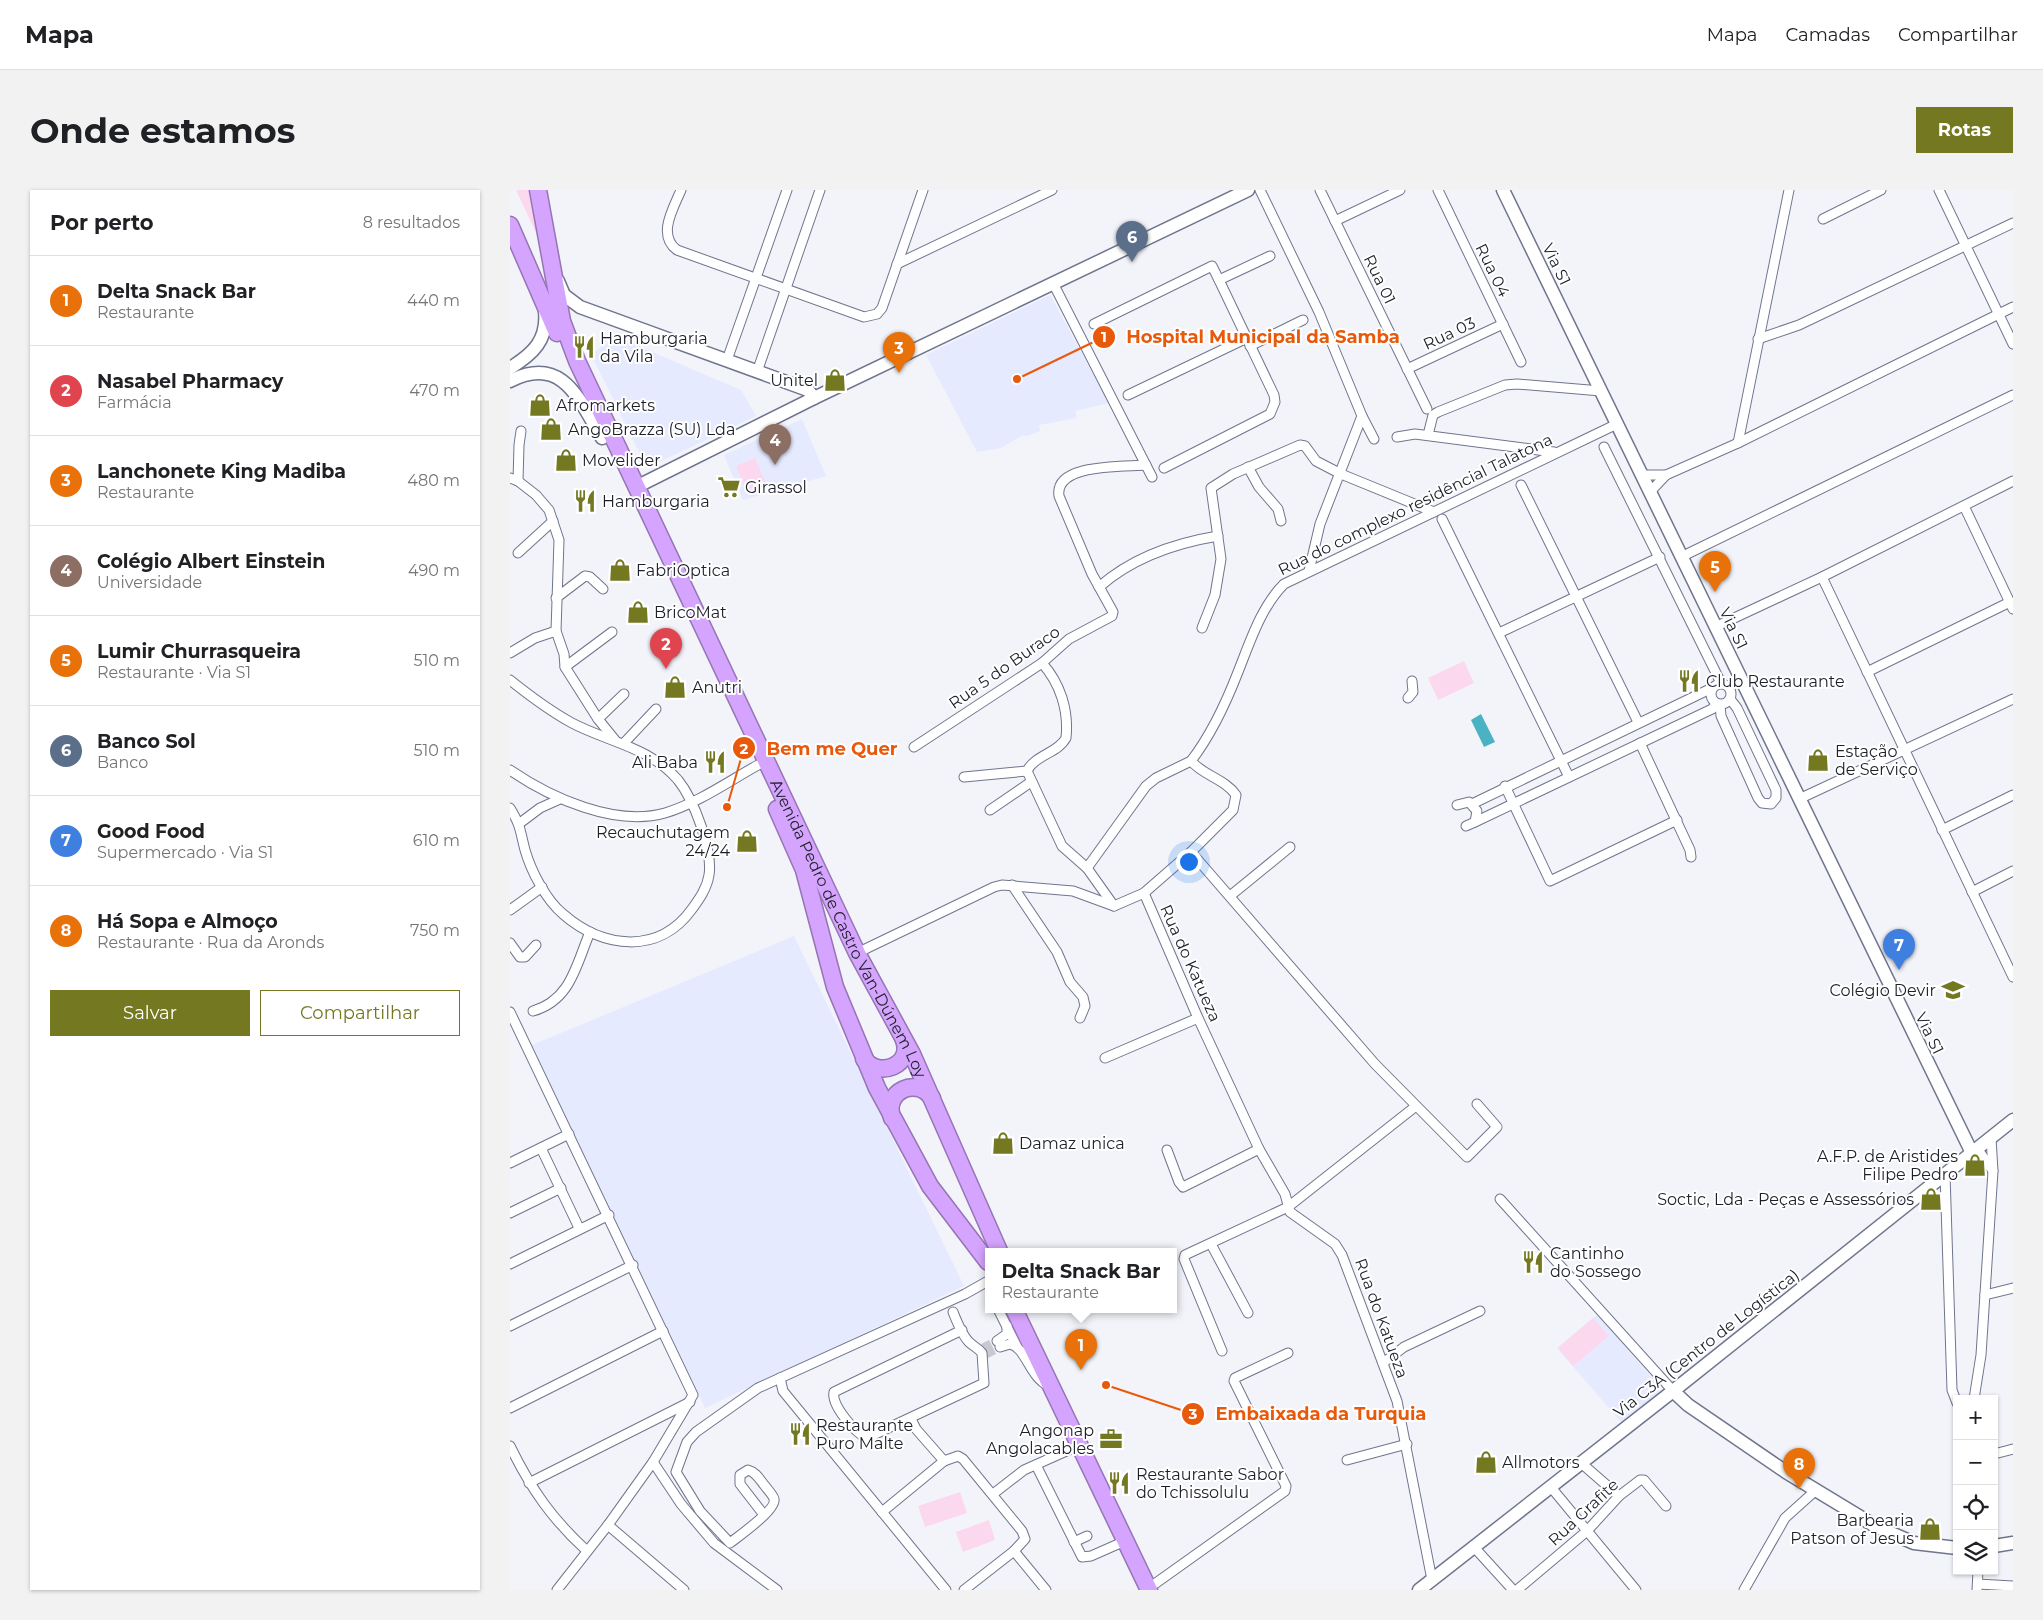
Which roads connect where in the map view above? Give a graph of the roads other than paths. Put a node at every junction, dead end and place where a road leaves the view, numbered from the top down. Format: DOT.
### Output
graph roads {
  1 [pos="538,190"];
  2 [pos="680,190"];
  3 [pos="787,190"];
  4 [pos="820,190"];
  5 [pos="923,190"];
  6 [pos="1052,190"];
  7 [pos="1248,190"];
  8 [pos="1260,190"];
  9 [pos="1320,190"];
  10 [pos="1400,190"];
  11 [pos="1438,190"];
  12 [pos="1502,190"];
  13 [pos="1789,190"];
  14 [pos="1881,190"];
  15 [pos="1939,190"];
  16 [pos="1823,218"];
  17 [pos="1335,221"];
  18 [pos="2013,223"];
  19 [pos="510,225"];
  20 [pos="1966,245"];
  21 [pos="1270,256"];
  22 [pos="550,257"];
  23 [pos="897,264"];
  24 [pos="756,278"];
  25 [pos="1218,280"];
  26 [pos="1053,284"];
  27 [pos="786,289"];
  28 [pos="540,292"];
  29 [pos="2013,307"];
  30 [pos="1999,314"];
  31 [pos="1303,320"];
  32 [pos="1094,324"];
  33 [pos="1503,324"];
  34 [pos="1758,339"];
  35 [pos="1248,342"];
  36 [pos="2013,344"];
  37 [pos="727,360"];
  38 [pos="1521,362"];
  39 [pos="510,368"];
  40 [pos="1408,369"];
  41 [pos="757,372"];
  42 [pos="510,381"];
  43 [pos="1601,391"];
  44 [pos="1128,395"];
  45 [pos="2013,396"];
  46 [pos="814,398"];
  47 [pos="1427,409"];
  48 [pos="590,415"];
  49 [pos="1362,416"];
  50 [pos="1617,424"];
  51 [pos="521,431"];
  52 [pos="1428,435"];
  53 [pos="1397,437"];
  54 [pos="1374,439"];
  55 [pos="1738,442"];
  56 [pos="1604,447"];
  57 [pos="1554,452"];
  58 [pos="1146,465"];
  59 [pos="1248,467"];
  60 [pos="1164,468"];
  61 [pos="1341,474"];
  62 [pos="1642,475"];
  63 [pos="1666,475"];
  64 [pos="1152,477"];
  65 [pos="514,480"];
  66 [pos="2013,481"];
  67 [pos="1521,485"];
  68 [pos="636,487"];
  69 [pos="1650,492"];
  70 [pos="1964,506"];
  71 [pos="1434,512"];
  72 [pos="1442,519"];
  73 [pos="552,521"];
  74 [pos="1281,521"];
  75 [pos="1218,536"];
  76 [pos="518,553"];
  77 [pos="1660,557"];
  78 [pos="1681,557"];
  79 [pos="1309,571"];
  80 [pos="1822,577"];
  81 [pos="1099,586"];
  82 [pos="603,589"];
  83 [pos="1577,597"];
  84 [pos="556,598"];
  85 [pos="2011,606"];
  86 [pos="1715,627"];
  87 [pos="1202,628"];
  88 [pos="556,631"];
  89 [pos="612,632"];
  90 [pos="1499,634"];
  91 [pos="510,653"];
  92 [pos="1042,662"];
  93 [pos="565,667"];
  94 [pos="1867,672"];
  95 [pos="510,680"];
  96 [pos="1412,681"];
  97 [pos="1721,683"];
  98 [pos="1712,688"];
  99 [pos="624,694"];
  100 [pos="1408,698"];
  101 [pos="1730,699"];
  102 [pos="2013,699"];
  103 [pos="1719,704"];
  104 [pos="656,709"];
  105 [pos="598,719"];
  106 [pos="1638,722"];
  107 [pos="620,741"];
  108 [pos="1640,743"];
  109 [pos="914,747"];
  110 [pos="1904,752"];
  111 [pos="1561,759"];
  112 [pos="1191,761"];
  113 [pos="758,765"];
  114 [pos="510,770"];
  115 [pos="1027,771"];
  116 [pos="964,777"];
  117 [pos="1570,777"];
  118 [pos="1031,782"];
  119 [pos="1505,786"];
  120 [pos="2013,795"];
  121 [pos="560,799"];
  122 [pos="1799,799"];
  123 [pos="691,801"];
  124 [pos="1513,803"];
  125 [pos="1472,804"];
  126 [pos="1457,805"];
  127 [pos="510,808"];
  128 [pos="990,810"];
  129 [pos="1677,820"];
  130 [pos="1475,822"];
  131 [pos="520,824"];
  132 [pos="1466,826"];
  133 [pos="1942,830"];
  134 [pos="1290,847"];
  135 [pos="1191,852"];
  136 [pos="1691,857"];
  137 [pos="1087,868"];
  138 [pos="2013,871"];
  139 [pos="1012,886"];
  140 [pos="542,887"];
  141 [pos="1972,892"];
  142 [pos="1144,893"];
  143 [pos="1230,896"];
  144 [pos="1114,906"];
  145 [pos="510,910"];
  146 [pos="590,932"];
  147 [pos="510,943"];
  148 [pos="536,945"];
  149 [pos="858,953"];
  150 [pos="2013,977"];
  151 [pos="533,1011"];
  152 [pos="510,1012"];
  153 [pos="1080,1018"];
  154 [pos="1198,1018"];
  155 [pos="903,1038"];
  156 [pos="864,1058"];
  157 [pos="1105,1058"];
  158 [pos="934,1100"];
  159 [pos="1477,1104"];
  160 [pos="1416,1106"];
  161 [pos="893,1120"];
  162 [pos="2013,1120"];
  163 [pos="569,1134"];
  164 [pos="1990,1138"];
  165 [pos="542,1148"];
  166 [pos="1259,1149"];
  167 [pos="1167,1150"];
  168 [pos="1974,1151"];
  169 [pos="510,1163"];
  170 [pos="1993,1171"];
  171 [pos="1945,1174"];
  172 [pos="561,1188"];
  173 [pos="1500,1199"];
  174 [pos="1288,1207"];
  175 [pos="510,1213"];
  176 [pos="609,1215"];
  177 [pos="579,1228"];
  178 [pos="1211,1244"];
  179 [pos="998,1248"];
  180 [pos="985,1258"];
  181 [pos="510,1264"];
  182 [pos="633,1265"];
  183 [pos="985,1282"];
  184 [pos="2013,1288"];
  185 [pos="1985,1294"];
  186 [pos="1480,1311"];
  187 [pos="953,1312"];
  188 [pos="1000,1313"];
  189 [pos="1004,1313"];
  190 [pos="1016,1313"];
  191 [pos="1029,1313"];
  192 [pos="1248,1313"];
  193 [pos="1006,1325"];
  194 [pos="510,1326"];
  195 [pos="962,1330"];
  196 [pos="664,1331"];
  197 [pos="1018,1348"];
  198 [pos="1222,1351"];
  199 [pos="1288,1353"];
  200 [pos="1383,1363"];
  201 [pos="780,1378"];
  202 [pos="1054,1388"];
  203 [pos="1673,1391"];
  204 [pos="1954,1395"];
  205 [pos="1975,1395"];
  206 [pos="691,1401"];
  207 [pos="510,1408"];
  208 [pos="664,1415"];
  209 [pos="911,1419"];
  210 [pos="674,1429"];
  211 [pos="1407,1444"];
  212 [pos="1080,1445"];
  213 [pos="510,1446"];
  214 [pos="2013,1449"];
  215 [pos="1998,1453"];
  216 [pos="1347,1460"];
  217 [pos="944,1461"];
  218 [pos="653,1462"];
  219 [pos="1580,1462"];
  220 [pos="1036,1465"];
  221 [pos="529,1483"];
  222 [pos="1550,1486"];
  223 [pos="1815,1491"];
  224 [pos="993,1494"];
  225 [pos="1619,1496"];
  226 [pos="1666,1506"];
  227 [pos="882,1512"];
  228 [pos="764,1515"];
  229 [pos="608,1525"];
  230 [pos="1587,1531"];
  231 [pos="1088,1536"];
  232 [pos="1125,1541"];
  233 [pos="1074,1542"];
  234 [pos="1473,1546"];
  235 [pos="1953,1548"];
  236 [pos="587,1551"];
  237 [pos="1014,1552"];
  238 [pos="1432,1580"];
  239 [pos="2013,1586"];
  240 [pos="1977,1587"];
  241 [pos="1155,1588"];
  242 [pos="557,1590"];
  243 [pos="684,1590"];
  244 [pos="777,1590"];
  245 [pos="946,1590"];
  246 [pos="964,1590"];
  247 [pos="1046,1590"];
  248 [pos="1419,1590"];
  249 [pos="1513,1590"];
  250 [pos="1517,1590"];
  251 [pos="1636,1590"];
  252 [pos="1744,1590"];
  1 -- 22 [label="highway, Avenida Pedro de Castro Van-Dúnem Loy"];
  2 -- 24 [label="street"];
  3 -- 24 [label="street"];
  4 -- 27 [label="street"];
  5 -- 23 [label="street"];
  6 -- 23 [label="street"];
  7 -- 26 [label="street"];
  8 -- 49 [label="street"];
  9 -- 17 [label="street, Rua 01"];
  10 -- 17 [label="street"];
  11 -- 33 [label="street, Rua 04"];
  12 -- 43 [label="street, Via S1"];
  13 -- 34 [label="street"];
  14 -- 16 [label="street"];
  15 -- 20 [label="street"];
  17 -- 40 [label="street, Rua 01"];
  18 -- 20 [label="street"];
  19 -- 28 [label="highway, Avenida Pedro de Castro Van-Dúnem Loy"];
  20 -- 30 [label="street"];
  20 -- 34 [label="street"];
  21 -- 25 [label="street"];
  22 -- 37 [label="street"];
  22 -- 68 [label="highway, Avenida Pedro de Castro Van-Dúnem Loy"];
  23 -- 27 [label="street"];
  24 -- 27 [label="street"];
  24 -- 37 [label="street"];
  25 -- 32 [label="street"];
  25 -- 35 [label="street"];
  26 -- 46 [label="street"];
  26 -- 58 [label="street"];
  27 -- 41 [label="street"];
  28 -- 39 [label="street"];
  28 -- 48 [label="highway, Avenida Pedro de Castro Van-Dúnem Loy"];
  29 -- 30 [label="street"];
  30 -- 36 [label="street"];
  30 -- 55 [label="street"];
  31 -- 35 [label="street"];
  33 -- 38 [label="street, Rua 04"];
  33 -- 40 [label="street, Rua 03"];
  34 -- 55 [label="street"];
  35 -- 44 [label="street"];
  35 -- 60 [label="street"];
  37 -- 41 [label="street"];
  40 -- 47 [label="street, Rua 01"];
  41 -- 46 [label="street"];
  42 -- 48 [label="street"];
  43 -- 50 [label="street, Via S1"];
  43 -- 52 [label="street"];
  45 -- 78 [label="street"];
  46 -- 68 [label="street"];
  48 -- 113 [label="highway, Avenida Pedro de Castro Van-Dúnem Loy"];
  49 -- 54 [label="street"];
  49 -- 61 [label="street"];
  50 -- 57 [label="street, Rua do complexo residêncial Talatona"];
  50 -- 62 [label="street, Via S1"];
  51 -- 65 [label="street"];
  52 -- 53 [label="street"];
  52 -- 57 [label="street"];
  55 -- 63 [label="street"];
  56 -- 77 [label="street"];
  57 -- 71 [label="street, Rua do complexo residêncial Talatona"];
  58 -- 64 [label="street"];
  58 -- 81 [label="street"];
  59 -- 61 [label="street"];
  59 -- 74 [label="street"];
  59 -- 75 [label="street"];
  61 -- 71 [label="street"];
  61 -- 79 [label="street"];
  62 -- 63 [label="street"];
  62 -- 69 [label="street, Via S1"];
  63 -- 69 [label="street"];
  65 -- 73 [label="street"];
  66 -- 70 [label="street"];
  67 -- 83 [label="street"];
  68 -- 149 [label="highway, Avenida Pedro de Castro Van-Dúnem Loy"];
  69 -- 78 [label="street, Via S1"];
  70 -- 80 [label="street"];
  70 -- 85 [label="street"];
  71 -- 79 [label="street, Rua do complexo residêncial Talatona"];
  72 -- 90 [label="street"];
  73 -- 76 [label="street"];
  73 -- 84 [label="street"];
  75 -- 81 [label="street"];
  75 -- 87 [label="street"];
  77 -- 83 [label="street"];
  77 -- 97 [label="street"];
  78 -- 86 [label="street, Via S1"];
  79 -- 112 [label="street, Rua do complexo residêncial Talatona"];
  80 -- 86 [label="street"];
  80 -- 94 [label="street"];
  81 -- 92 [label="street, Rua 5 do Buraco"];
  82 -- 84 [label="street"];
  83 -- 90 [label="street"];
  83 -- 106 [label="street"];
  84 -- 88 [label="street"];
  85 -- 94 [label="street"];
  86 -- 122 [label="street, Via S1"];
  88 -- 91 [label="street"];
  88 -- 93 [label="street"];
  89 -- 93 [label="street"];
  90 -- 111 [label="street"];
  92 -- 109 [label="street, Rua 5 do Buraco"];
  92 -- 115 [label="street"];
  93 -- 105 [label="street"];
  94 -- 110 [label="street"];
  95 -- 107 [label="street"];
  96 -- 100 [label="street"];
  97 -- 98 [label="street"];
  97 -- 101 [label="street"];
  98 -- 103 [label="street"];
  98 -- 106 [label="street"];
  99 -- 105 [label="street"];
  101 -- 103 [label="street"];
  101 -- 103 [label="street"];
  102 -- 110 [label="street"];
  103 -- 108 [label="street"];
  104 -- 107 [label="street"];
  105 -- 107 [label="street"];
  106 -- 111 [label="street"];
  107 -- 123 [label="street"];
  108 -- 117 [label="street"];
  108 -- 129 [label="street"];
  110 -- 122 [label="street"];
  110 -- 133 [label="street"];
  111 -- 117 [label="street"];
  111 -- 119 [label="street"];
  112 -- 135 [label="street"];
  112 -- 137 [label="street"];
  113 -- 123 [label="street"];
  113 -- 156 [label="highway, Avenida Pedro de Castro Van-Dúnem Loy"];
  114 -- 121 [label="street"];
  115 -- 116 [label="street"];
  115 -- 118 [label="street"];
  117 -- 124 [label="street"];
  118 -- 128 [label="street"];
  118 -- 137 [label="street"];
  119 -- 124 [label="street"];
  119 -- 125 [label="street"];
  120 -- 133 [label="street"];
  121 -- 123 [label="street"];
  121 -- 131 [label="street"];
  122 -- 168 [label="street, Via S1"];
  123 -- 146 [label="street"];
  124 -- 129 [label="street"];
  124 -- 130 [label="street"];
  125 -- 126 [label="street"];
  125 -- 130 [label="street"];
  127 -- 131 [label="street"];
  129 -- 136 [label="street"];
  130 -- 132 [label="street"];
  131 -- 140 [label="street"];
  133 -- 141 [label="street"];
  134 -- 143 [label="street"];
  135 -- 142 [label="street"];
  135 -- 143 [label="street"];
  137 -- 144 [label="street"];
  138 -- 141 [label="street"];
  139 -- 144 [label="street"];
  139 -- 149 [label="street"];
  139 -- 153 [label="street"];
  140 -- 145 [label="street"];
  140 -- 146 [label="street"];
  141 -- 150 [label="street"];
  142 -- 144 [label="street"];
  142 -- 154 [label="street, Rua do Katueza"];
  143 -- 160 [label="street"];
  146 -- 151 [label="street"];
  147 -- 148 [label="street"];
  149 -- 155 [label="highway, Avenida Pedro de Castro Van-Dúnem Loy"];
  152 -- 163 [label="street"];
  154 -- 157 [label="street"];
  154 -- 166 [label="street, Rua do Katueza"];
  155 -- 156 [label="highway"];
  155 -- 158 [label="highway, Avenida Pedro de Castro Van-Dúnem Loy"];
  156 -- 161 [label="highway, Avenida Pedro de Castro Van-Dúnem Loy"];
  158 -- 161 [label="highway"];
  158 -- 179 [label="highway, Avenida Pedro de Castro Van-Dúnem Loy"];
  159 -- 160 [label="street"];
  160 -- 174 [label="street"];
  161 -- 180 [label="highway, Avenida Pedro de Castro Van-Dúnem Loy"];
  162 -- 164 [label="street, Via C3A (Centro de Logística)"];
  163 -- 165 [label="street"];
  163 -- 176 [label="street"];
  164 -- 168 [label="street, Via C3A (Centro de Logística)"];
  164 -- 170 [label="street"];
  165 -- 169 [label="street"];
  165 -- 172 [label="street"];
  166 -- 167 [label="street"];
  166 -- 174 [label="street, Rua do Katueza"];
  168 -- 170 [label="street"];
  168 -- 171 [label="street, Via C3A (Centro de Logística)"];
  170 -- 185 [label="street"];
  171 -- 203 [label="street, Via C3A (Centro de Logística)"];
  171 -- 204 [label="street"];
  172 -- 175 [label="street"];
  172 -- 177 [label="street"];
  173 -- 203 [label="street"];
  174 -- 178 [label="street"];
  174 -- 200 [label="street, Rua do Katueza"];
  176 -- 177 [label="street"];
  176 -- 182 [label="street"];
  177 -- 181 [label="street"];
  178 -- 192 [label="street"];
  178 -- 198 [label="street"];
  182 -- 194 [label="street"];
  182 -- 196 [label="street"];
  183 -- 201 [label="street"];
  184 -- 185 [label="street"];
  185 -- 205 [label="street"];
  186 -- 200 [label="street"];
  187 -- 195 [label="street"];
  188 -- 193 [label="street"];
  189 -- 193 [label="street"];
  190 -- 202 [label="highway"];
  191 -- 241 [label="highway"];
  193 -- 197 [label="street"];
  193 -- 197 [label="street"];
  195 -- 209 [label="street"];
  195 -- 209 [label="street"];
  196 -- 206 [label="street"];
  196 -- 207 [label="street"];
  197 -- 202 [label="street"];
  199 -- 241 [label="street"];
  200 -- 211 [label="street, Rua do Katueza"];
  201 -- 227 [label="street"];
  201 -- 228 [label="street"];
  202 -- 212 [label="highway"];
  203 -- 219 [label="street, Via C3A (Centro de Logística)"];
  203 -- 223 [label="street"];
  206 -- 208 [label="street"];
  206 -- 210 [label="street"];
  208 -- 210 [label="street"];
  208 -- 221 [label="street"];
  209 -- 217 [label="street"];
  210 -- 218 [label="street"];
  211 -- 216 [label="street"];
  211 -- 238 [label="street, Rua do Katueza"];
  212 -- 220 [label="street"];
  212 -- 232 [label="highway"];
  213 -- 221 [label="street"];
  214 -- 215 [label="street"];
  217 -- 224 [label="street"];
  217 -- 227 [label="street"];
  218 -- 229 [label="street"];
  218 -- 244 [label="street"];
  219 -- 222 [label="street, Via C3A (Centro de Logística)"];
  219 -- 225 [label="street"];
  220 -- 224 [label="street"];
  220 -- 233 [label="street"];
  221 -- 236 [label="street"];
  222 -- 230 [label="street"];
  222 -- 234 [label="street, Via C3A (Centro de Logística)"];
  223 -- 235 [label="street"];
  223 -- 252 [label="street"];
  224 -- 237 [label="street"];
  225 -- 226 [label="street, Rua Grafite"];
  225 -- 230 [label="street, Rua Grafite"];
  227 -- 245 [label="street"];
  228 -- 228 [label="street"];
  229 -- 236 [label="street"];
  229 -- 243 [label="street"];
  230 -- 250 [label="street, Rua Grafite"];
  230 -- 251 [label="street"];
  231 -- 233 [label="street"];
  232 -- 233 [label="street"];
  232 -- 241 [label="highway"];
  234 -- 238 [label="street, Via C3A (Centro de Logística)"];
  234 -- 249 [label="street"];
  236 -- 242 [label="street"];
  237 -- 246 [label="street"];
  237 -- 247 [label="street"];
  238 -- 248 [label="street, Via C3A (Centro de Logística)"];
  239 -- 240 [label="street"];
}
